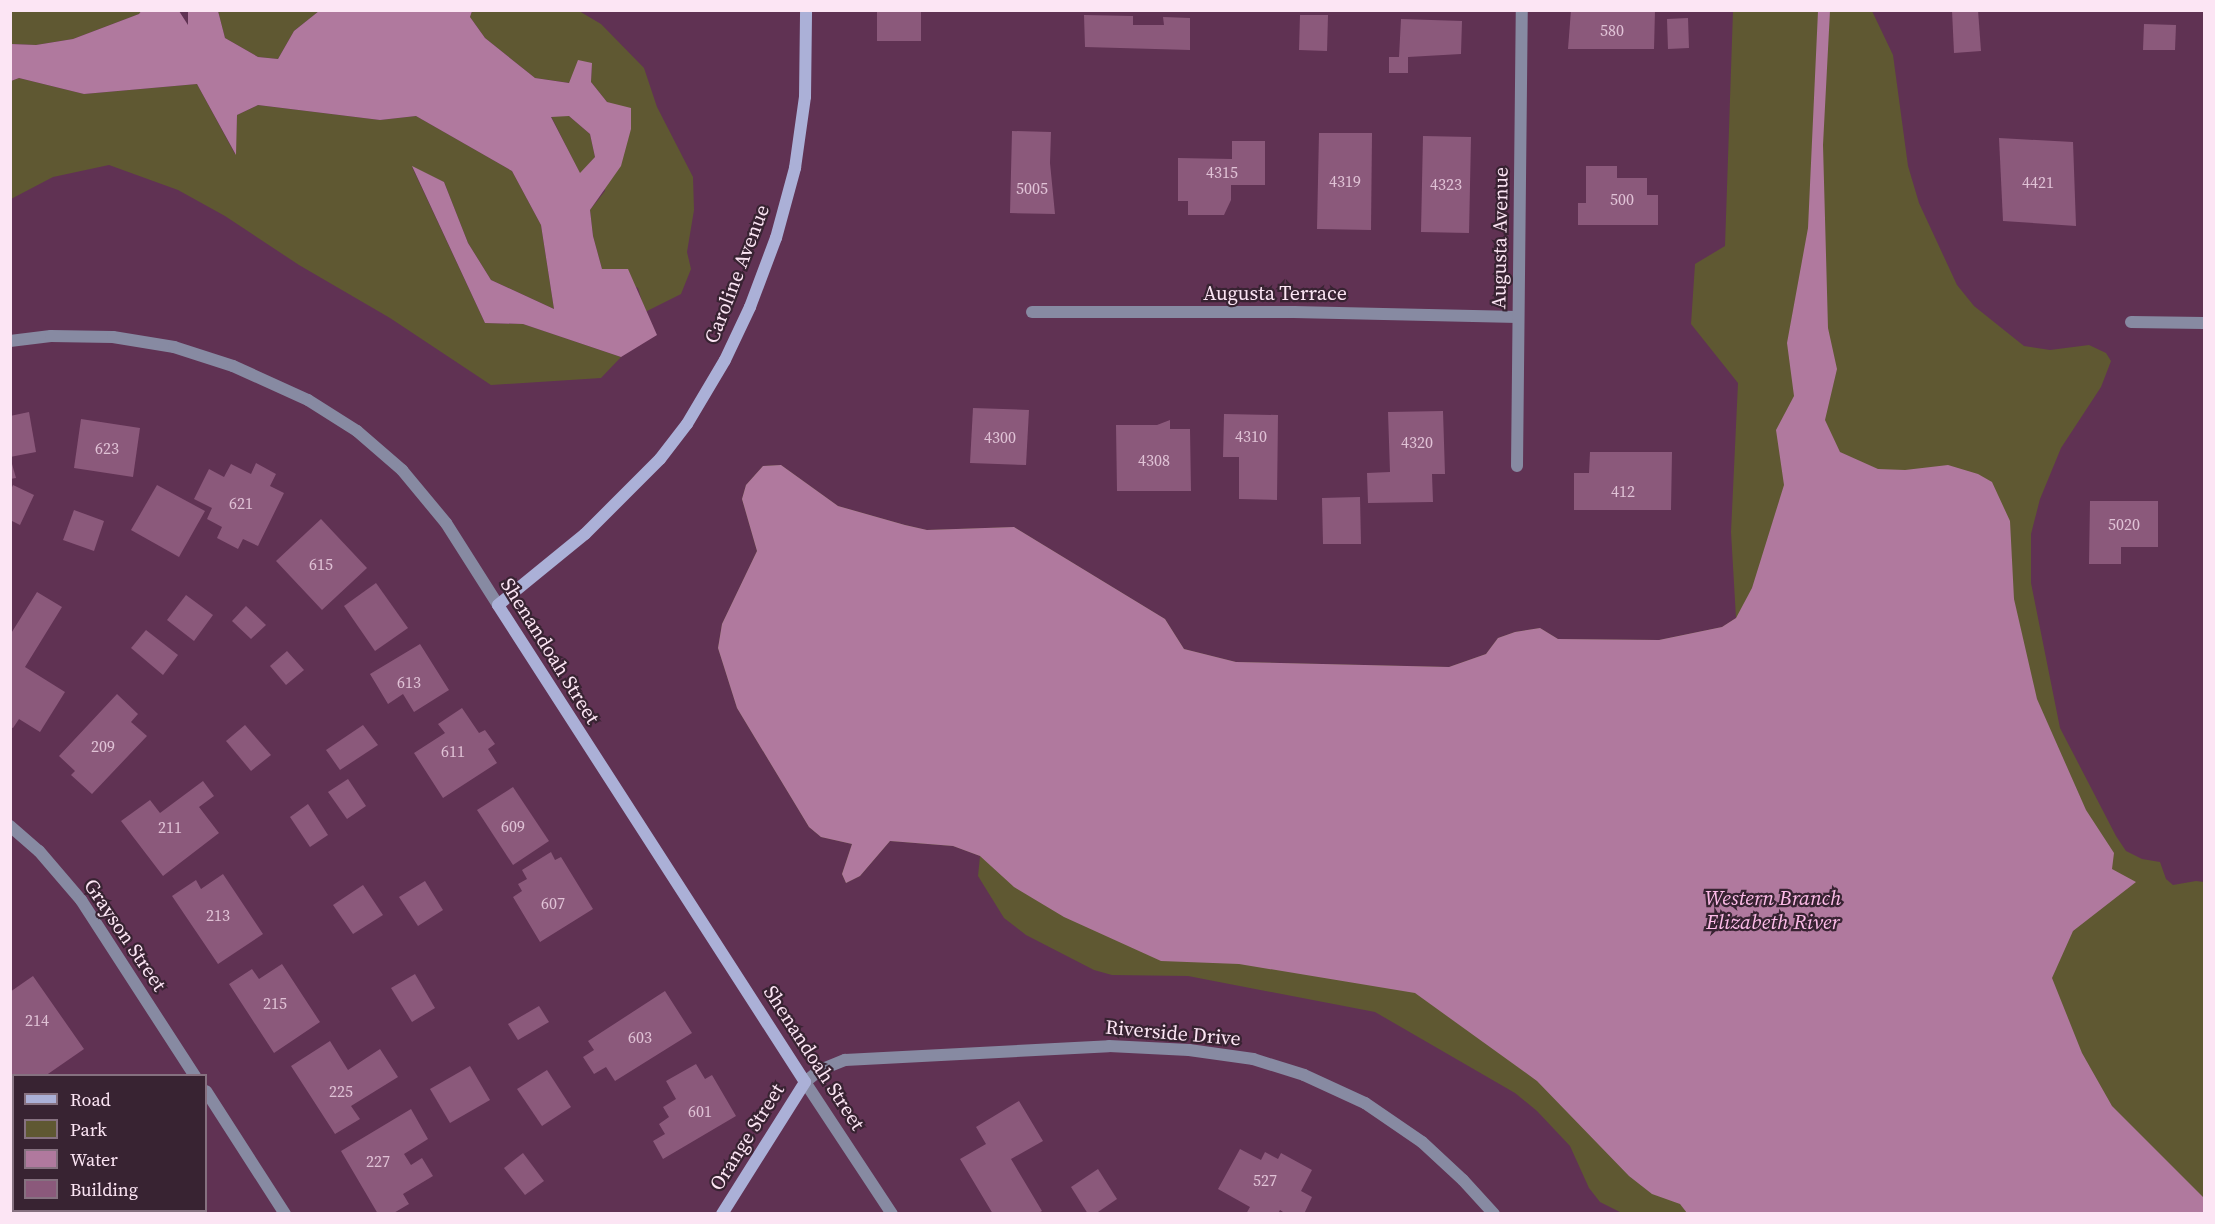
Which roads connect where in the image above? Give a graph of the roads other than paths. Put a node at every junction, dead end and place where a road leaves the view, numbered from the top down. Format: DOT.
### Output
graph roads {
  1 [pos="806,10"];
  2 [pos="1522,10"];
  3 [pos="1032,312"];
  4 [pos="1518,317"];
  5 [pos="2131,322"];
  6 [pos="2205,323"];
  7 [pos="10,341"];
  8 [pos="1517,466"];
  9 [pos="498,605"];
  10 [pos="10,826"];
  11 [pos="194,1074"];
  12 [pos="805,1082"];
  13 [pos="207,1093"];
  14 [pos="285,1214"];
  15 [pos="722,1214"];
  16 [pos="892,1214"];
  17 [pos="1494,1214"];
  1 -- 9 [label="street, Caroline Avenue"];
  2 -- 4 [label="street, Augusta Avenue"];
  3 -- 4 [label="street, Augusta Terrace"];
  4 -- 8 [label="street, Augusta Avenue"];
  5 -- 6 [label="street"];
  7 -- 9 [label="street, Shenandoah Street"];
  9 -- 12 [label="street, Shenandoah Street"];
  10 -- 11 [label="street, Grayson Street"];
  12 -- 15 [label="street, Orange Street"];
  12 -- 16 [label="street, Shenandoah Street"];
  12 -- 17 [label="street, Riverside Drive"];
  13 -- 14 [label="street"];
}
